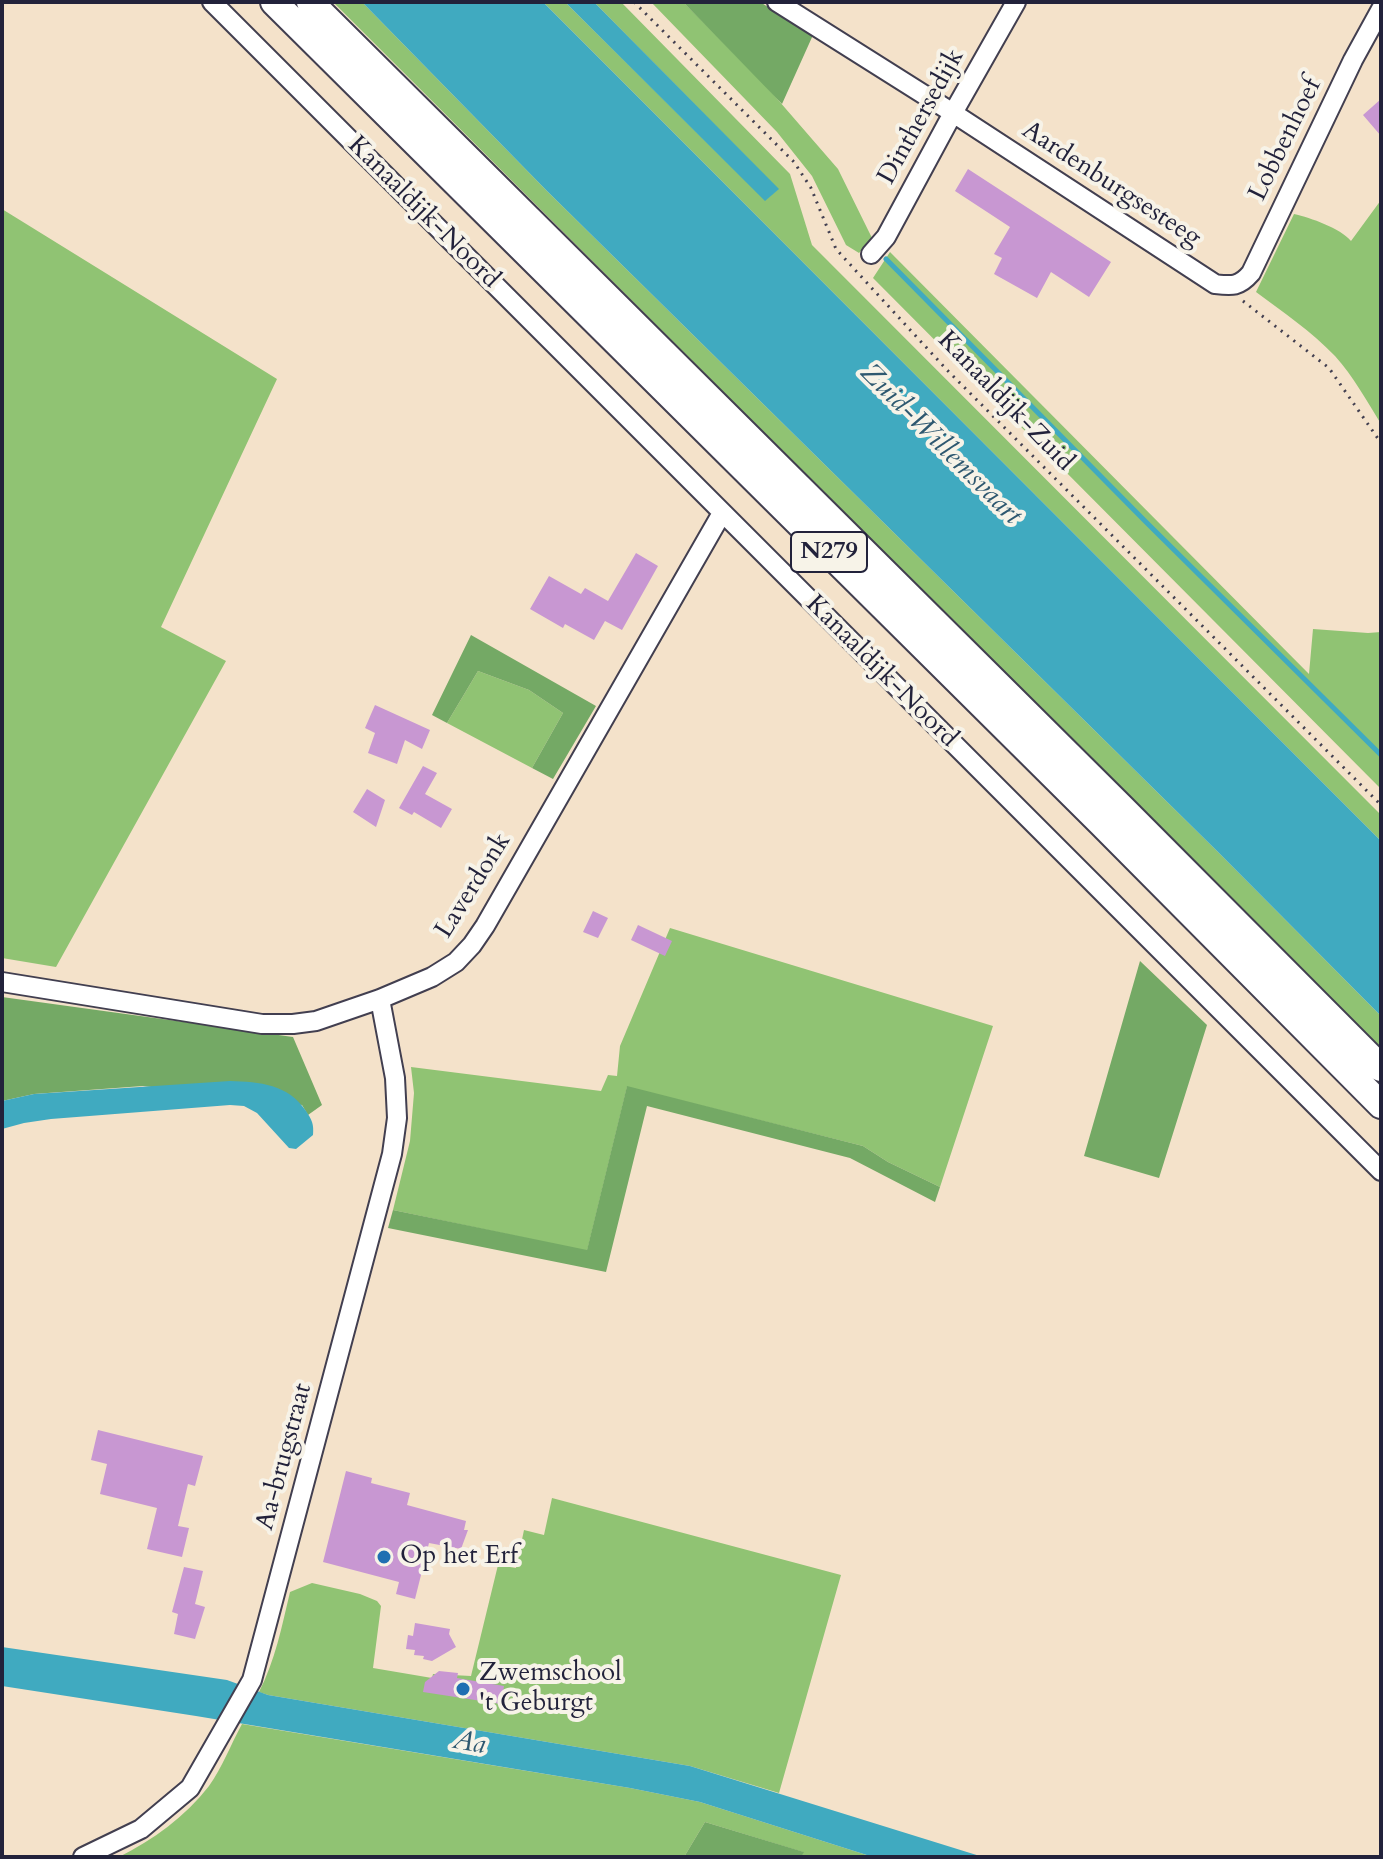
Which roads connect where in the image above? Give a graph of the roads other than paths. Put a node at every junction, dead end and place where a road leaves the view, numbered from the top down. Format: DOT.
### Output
graph roads {
  1 [pos="212,2"];
  2 [pos="274,2"];
  3 [pos="310,2"];
  4 [pos="777,2"];
  5 [pos="1016,2"];
  6 [pos="1381,9"];
  7 [pos="953,113"];
  8 [pos="871,254"];
  9 [pos="1232,286"];
  10 [pos="722,513"];
  11 [pos="2,982"];
  12 [pos="380,999"];
  13 [pos="1381,1068"];
  14 [pos="1381,1105"];
  15 [pos="1381,1171"];
  16 [pos="83,1857"];
  1 -- 10 [label="street, Kanaaldijk-Noord"];
  2 -- 14 [label="highway, Kanaaldijk-Noord / N279"];
  3 -- 13 [label="highway, N279"];
  4 -- 7 [label="street, Aardenburgsesteeg"];
  5 -- 7 [label="street, Dinthersedijk"];
  6 -- 9 [label="street, Lobbenhoef"];
  7 -- 8 [label="street, Dinthersedijk"];
  7 -- 9 [label="street, Aardenburgsesteeg"];
  10 -- 12 [label="street, Laverdonk"];
  10 -- 15 [label="street, Kanaaldijk-Noord"];
  11 -- 12 [label="street, Laverdonk"];
  12 -- 16 [label="street, Aa-brugstraat"];
}
